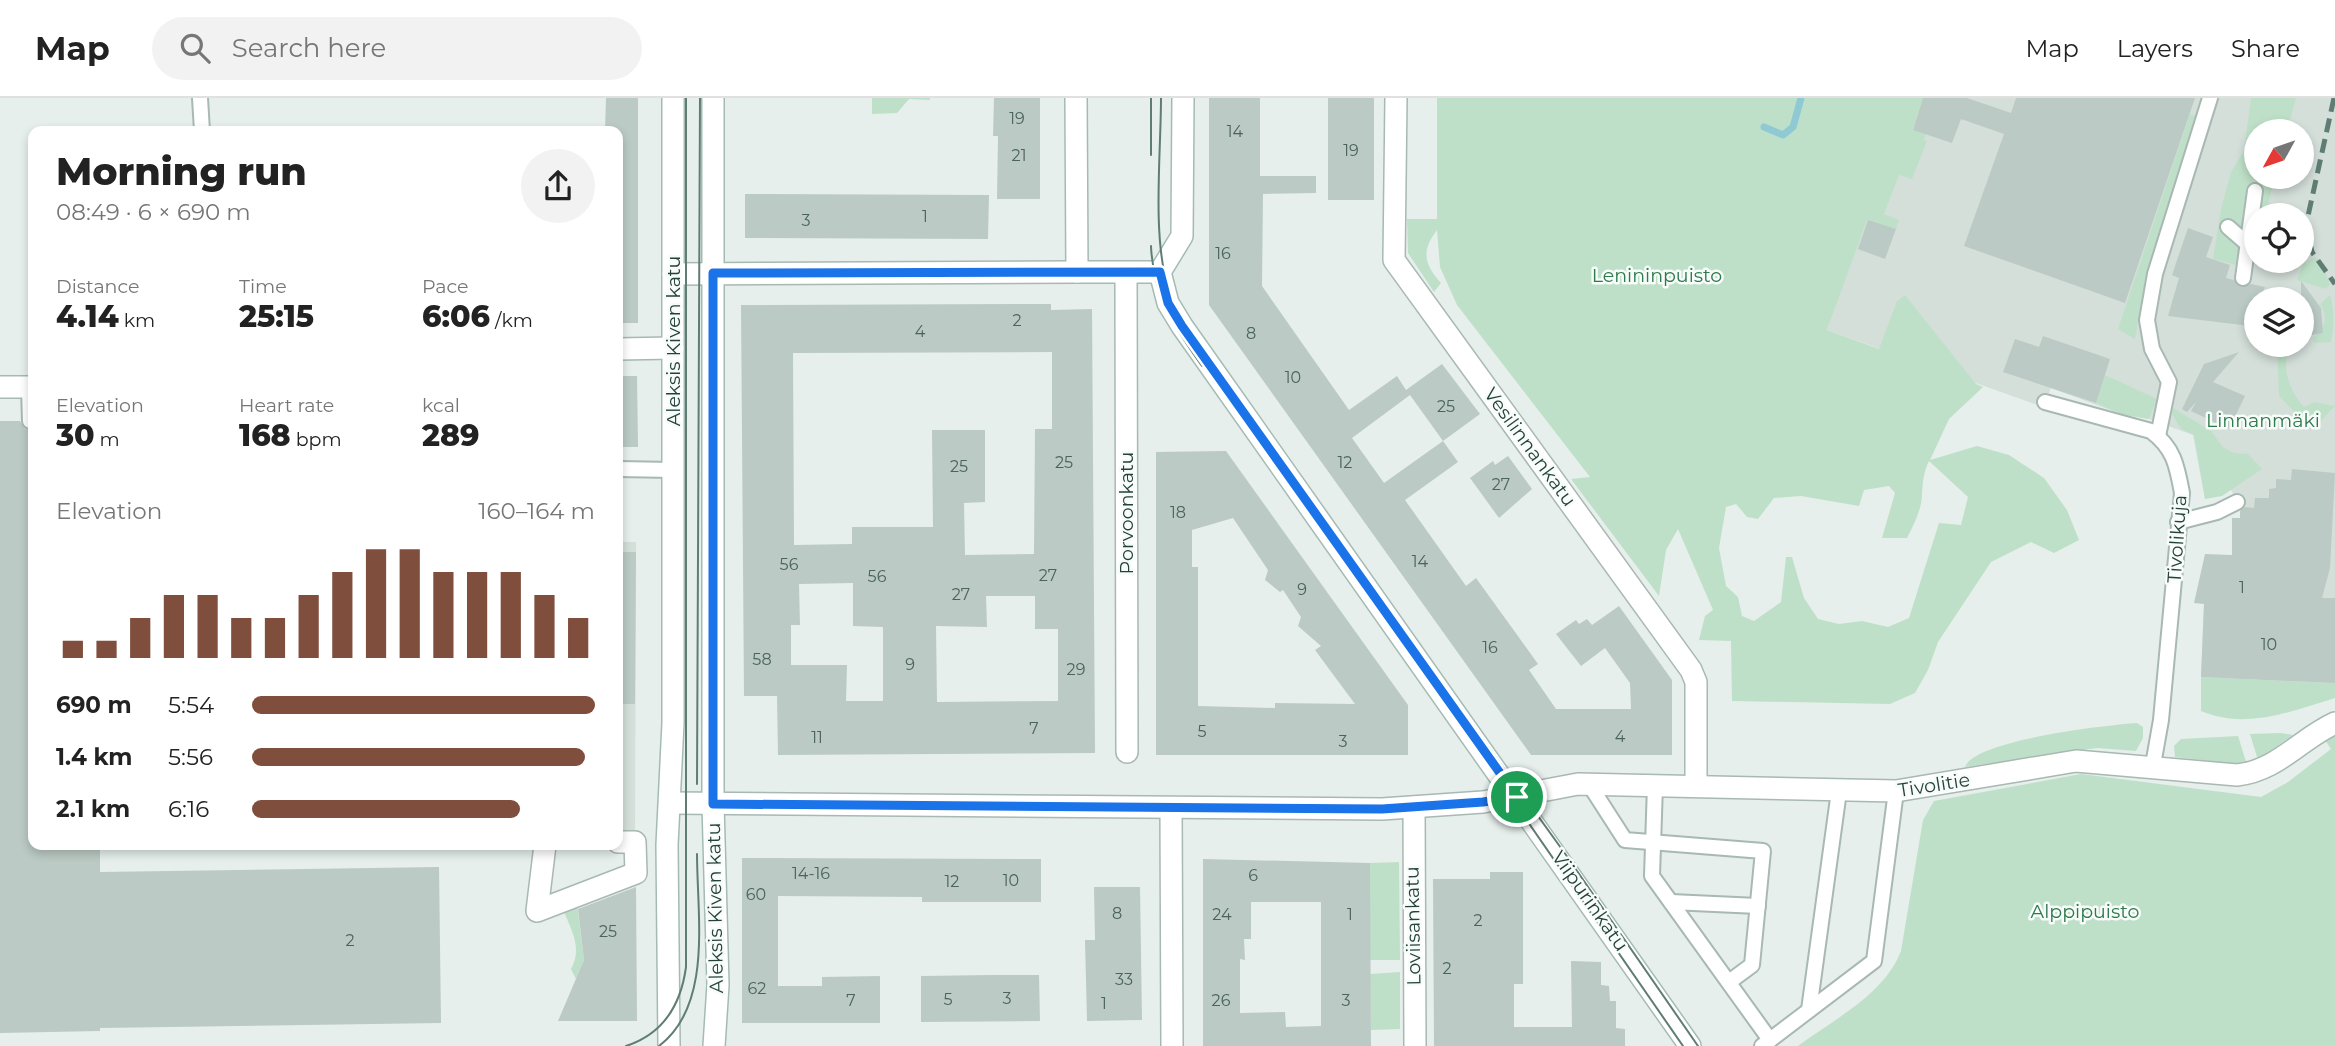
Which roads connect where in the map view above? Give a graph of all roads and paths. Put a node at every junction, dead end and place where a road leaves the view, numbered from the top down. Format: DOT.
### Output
graph roads {
  1 [pos="201,98"];
  2 [pos="673,98"];
  3 [pos="713,98"];
  4 [pos="1076,98"];
  5 [pos="1183,98"];
  6 [pos="1396,98"];
  7 [pos="2210,98"];
  8 [pos="202,126"];
  9 [pos="2255,191"];
  10 [pos="2254,203"];
  11 [pos="2228,227"];
  12 [pos="2244,241"];
  13 [pos="1077,272"];
  14 [pos="1160,272"];
  15 [pos="713,273"];
  16 [pos="1126,273"];
  17 [pos="2244,273"];
  18 [pos="673,274"];
  19 [pos="2243,278"];
  20 [pos="673,348"];
  21 [pos="623,349"];
  22 [pos="0,387"];
  23 [pos="28,387"];
  24 [pos="2045,402"];
  25 [pos="2158,436"];
  26 [pos="623,469"];
  27 [pos="673,470"];
  28 [pos="2237,502"];
  29 [pos="2178,522"];
  30 [pos="2335,723"];
  31 [pos="1127,752"];
  32 [pos="2153,765"];
  33 [pos="1589,784"];
  34 [pos="1655,785"];
  35 [pos="1696,786"];
  36 [pos="1839,791"];
  37 [pos="1896,791"];
  38 [pos="1517,797"];
  39 [pos="671,803"];
  40 [pos="713,804"];
  41 [pos="1414,807"];
  42 [pos="1171,808"];
  43 [pos="623,842"];
  44 [pos="1653,844"];
  45 [pos="544,850"];
  46 [pos="1671,902"];
  47 [pos="1758,906"];
  48 [pos="1729,982"];
  49 [pos="1809,1010"];
  50 [pos="1766,1043"];
  51 [pos="669,1046"];
  52 [pos="714,1046"];
  53 [pos="1172,1046"];
  54 [pos="1415,1046"];
  55 [pos="1690,1046"];
  1 -- 8 [label="lane"];
  2 -- 18 [label="street, Aleksis Kiven katu"];
  3 -- 15 [label="street, Aleksis Kiven katu"];
  4 -- 13 [label="street"];
  5 -- 14 [label="street"];
  6 -- 35 [label="street, Vesilinnankatu"];
  7 -- 25 [label="lane"];
  9 -- 10 [label="lane"];
  11 -- 12 [label="lane"];
  13 -- 15 [label="street"];
  13 -- 16 [label="street"];
  14 -- 16 [label="street"];
  14 -- 38 [label="street, Viipurinkatu"];
  15 -- 18 [label="street"];
  15 -- 40 [label="street, Aleksis Kiven katu"];
  16 -- 31 [label="street, Porvoonkatu"];
  17 -- 19 [label="lane"];
  18 -- 20 [label="street, Aleksis Kiven katu"];
  20 -- 21 [label="street"];
  20 -- 27 [label="street, Aleksis Kiven katu"];
  22 -- 23 [label="street"];
  24 -- 25 [label="lane"];
  25 -- 29 [label="lane, Tivolikuja"];
  26 -- 27 [label="lane"];
  27 -- 39 [label="street, Aleksis Kiven katu"];
  28 -- 29 [label="lane"];
  29 -- 32 [label="lane, Tivolikuja"];
  30 -- 32 [label="street, Tivolitie"];
  32 -- 37 [label="street, Tivolitie"];
  33 -- 34 [label="street, Tivolitie"];
  33 -- 38 [label="street, Tivolitie"];
  33 -- 44 [label="lane"];
  34 -- 35 [label="street, Tivolitie"];
  34 -- 44 [label="lane"];
  35 -- 36 [label="street, Tivolitie"];
  36 -- 37 [label="street, Tivolitie"];
  36 -- 49 [label="lane"];
  37 -- 49 [label="lane"];
  38 -- 41 [label="street, Tivolitie"];
  38 -- 55 [label="street, Viipurinkatu"];
  39 -- 40 [label="street, Tivolitie"];
  39 -- 51 [label="street, Aleksis Kiven katu"];
  40 -- 42 [label="street, Tivolitie"];
  40 -- 52 [label="street, Aleksis Kiven katu"];
  41 -- 42 [label="street, Tivolitie"];
  41 -- 54 [label="street, Loviisankatu"];
  42 -- 53 [label="street"];
  43 -- 45 [label="street"];
  44 -- 46 [label="lane"];
  44 -- 47 [label="lane"];
  46 -- 47 [label="lane"];
  46 -- 48 [label="lane"];
  47 -- 48 [label="lane"];
  48 -- 50 [label="lane"];
  49 -- 50 [label="lane"];
}
